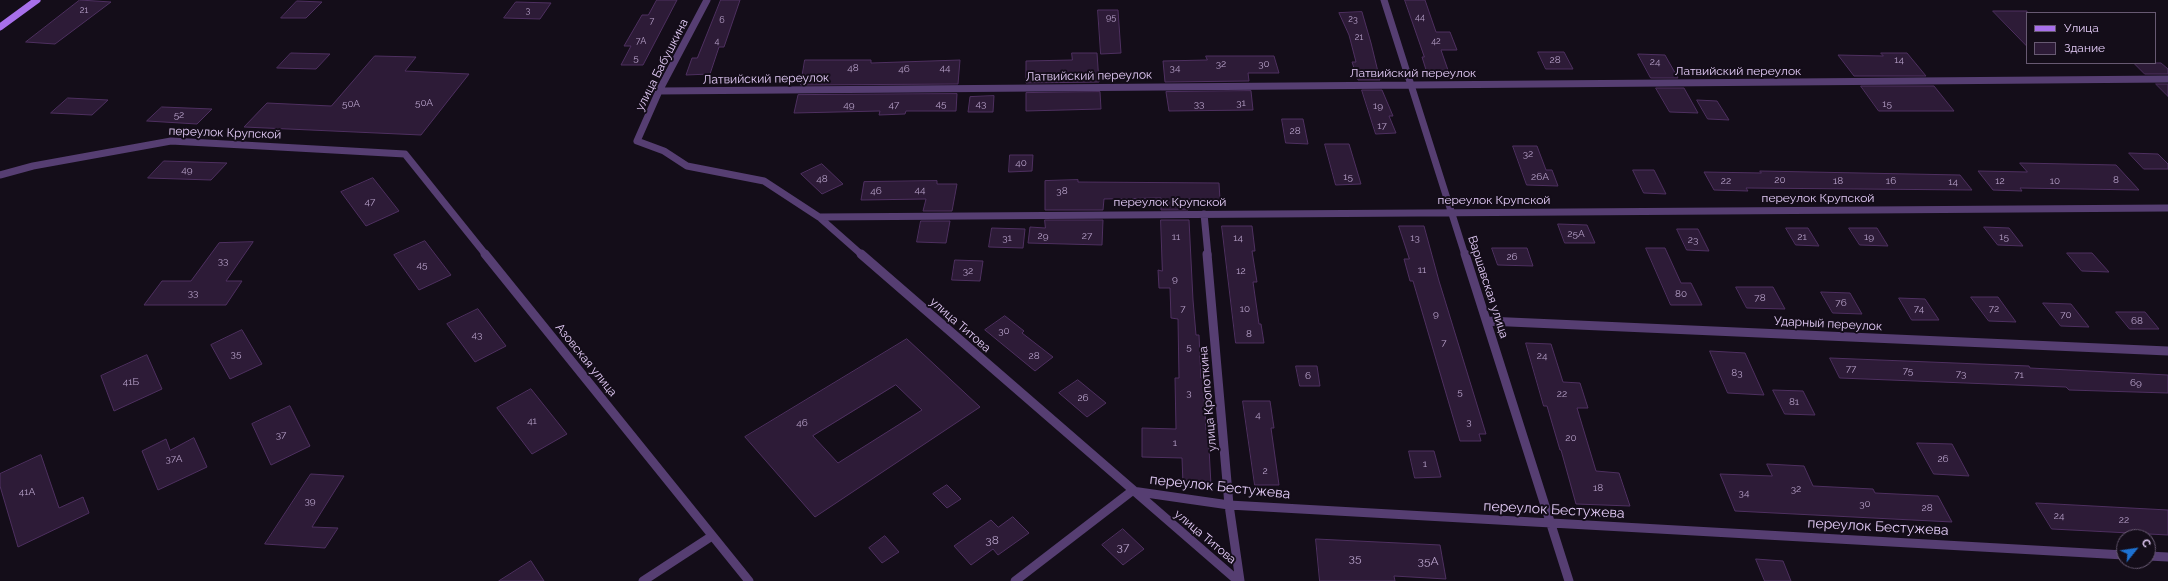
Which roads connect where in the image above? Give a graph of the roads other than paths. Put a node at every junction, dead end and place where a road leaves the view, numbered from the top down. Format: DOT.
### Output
graph roads {
  1 [pos="37,0"];
  2 [pos="707,0"];
  3 [pos="1384,0"];
  4 [pos="0,27"];
  5 [pos="2168,79"];
  6 [pos="1410,84"];
  7 [pos="659,91"];
  8 [pos="637,141"];
  9 [pos="405,154"];
  10 [pos="0,175"];
  11 [pos="2168,208"];
  12 [pos="1452,212"];
  13 [pos="1204,214"];
  14 [pos="819,217"];
  15 [pos="1487,321"];
  16 [pos="2168,351"];
  17 [pos="1132,491"];
  18 [pos="1229,505"];
  19 [pos="1551,524"];
  20 [pos="712,536"];
  21 [pos="2116,555"];
  22 [pos="2156,556"];
  23 [pos="2168,557"];
  24 [pos="643,581"];
  25 [pos="749,581"];
  26 [pos="1015,581"];
  27 [pos="1239,581"];
  28 [pos="1569,581"];
  1 -- 4 [label="street"];
  2 -- 7 [label="street, улица Бабушкина"];
  3 -- 6 [label="street, Варшавская улица"];
  5 -- 6 [label="street, Латвийский переулок"];
  6 -- 7 [label="street, Латвийский переулок"];
  6 -- 12 [label="street, Варшавская улица"];
  7 -- 8 [label="street, улица Бабушкина"];
  8 -- 14 [label="street, улица Титова"];
  9 -- 10 [label="street, переулок Крупской"];
  9 -- 20 [label="street, Азовская улица"];
  11 -- 12 [label="street, переулок Крупской"];
  12 -- 13 [label="street, переулок Крупской"];
  12 -- 15 [label="street, Варшавская улица"];
  13 -- 14 [label="street, переулок Крупской"];
  13 -- 18 [label="street, улица Кропоткина"];
  14 -- 17 [label="street, улица Титова"];
  15 -- 16 [label="street, Ударный переулок"];
  15 -- 19 [label="street, Варшавская улица"];
  17 -- 18 [label="street, переулок Бестужева"];
  17 -- 26 [label="street, переулок Бестужева"];
  17 -- 27 [label="street, улица Титова"];
  18 -- 19 [label="street, переулок Бестужева"];
  18 -- 27 [label="street, улица Кропоткина"];
  19 -- 21 [label="street, переулок Бестужева"];
  19 -- 28 [label="street, Варшавская улица"];
  20 -- 24 [label="street"];
  20 -- 25 [label="street, Азовская улица"];
  22 -- 23 [label="street"];
}
